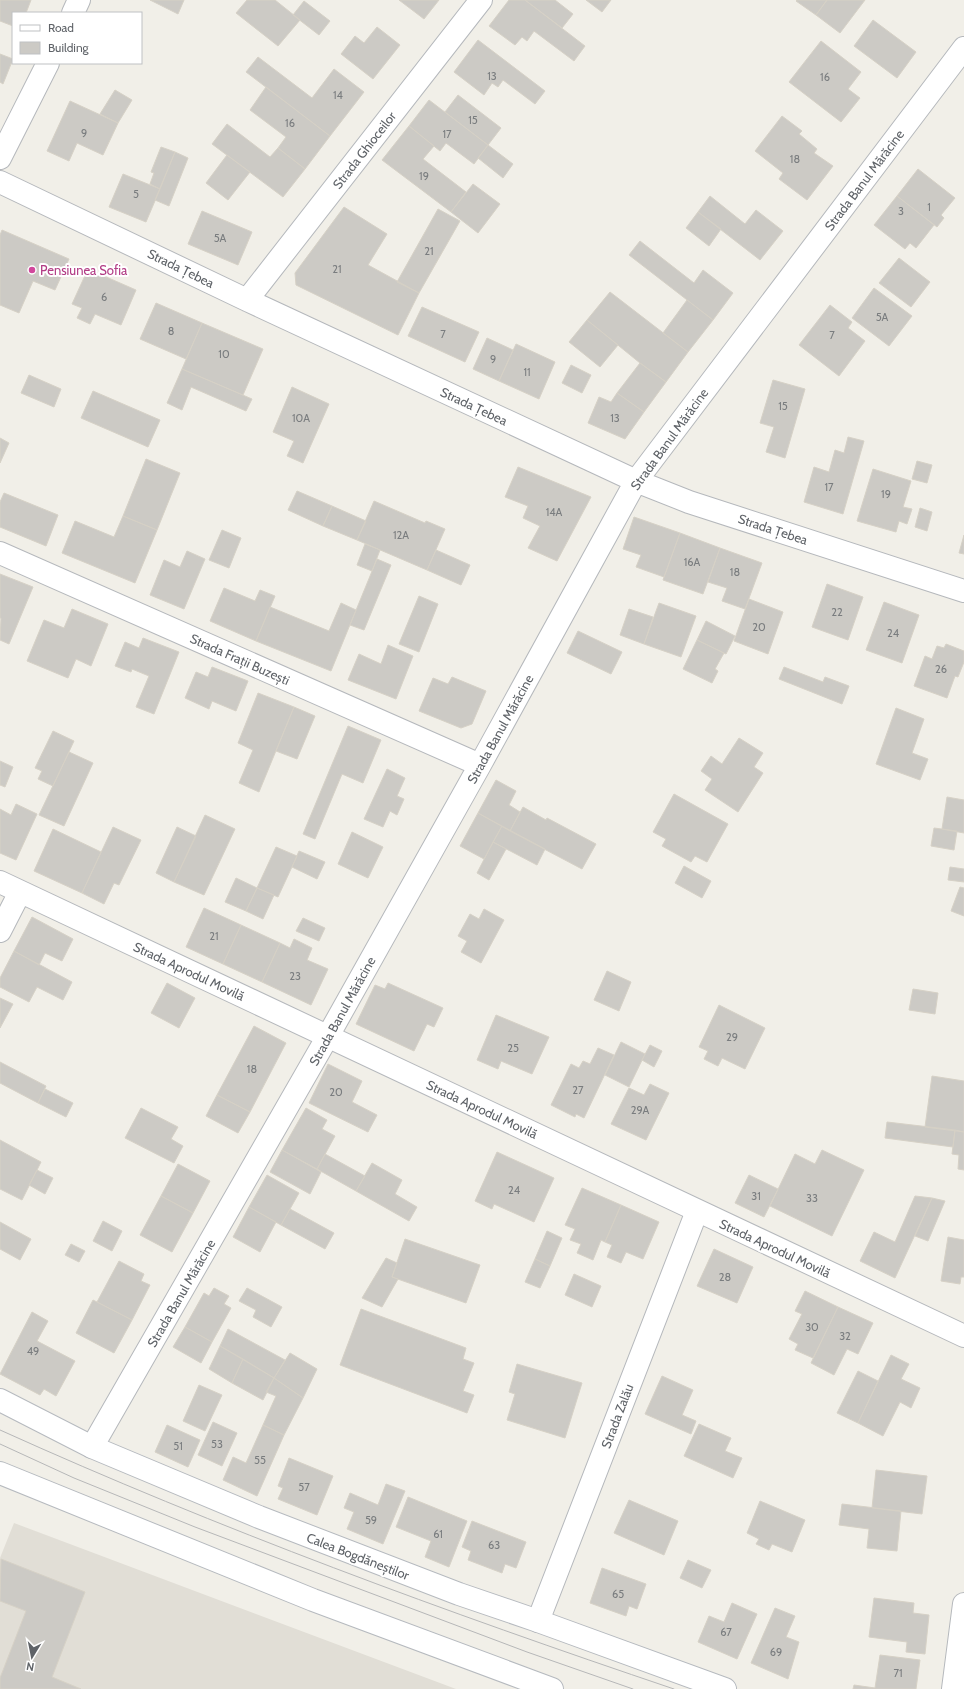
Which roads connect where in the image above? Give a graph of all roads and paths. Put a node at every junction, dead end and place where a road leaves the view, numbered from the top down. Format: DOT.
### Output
graph roads {
  1 [pos="79,0"];
  2 [pos="481,0"];
  3 [pos="73,12"];
  4 [pos="964,48"];
  5 [pos="47,64"];
  6 [pos="0,158"];
  7 [pos="0,182"];
  8 [pos="247,300"];
  9 [pos="636,481"];
  10 [pos="0,553"];
  11 [pos="964,591"];
  12 [pos="480,765"];
  13 [pos="0,882"];
  14 [pos="20,892"];
  15 [pos="0,931"];
  16 [pos="328,1036"];
  17 [pos="697,1211"];
  18 [pos="964,1336"];
  19 [pos="0,1400"];
  20 [pos="92,1447"];
  21 [pos="0,1473"];
  22 [pos="964,1604"];
  23 [pos="538,1621"];
  24 [pos="552,1689"];
  25 [pos="724,1689"];
  26 [pos="953,1689"];
  1 -- 3 [label="street"];
  2 -- 8 [label="street, Strada Ghioceilor"];
  4 -- 9 [label="street, Strada Banul Mărăcine"];
  5 -- 6 [label="street"];
  7 -- 8 [label="street, Strada Țebea"];
  8 -- 9 [label="street, Strada Țebea"];
  9 -- 11 [label="street, Strada Țebea"];
  9 -- 12 [label="street, Strada Banul Mărăcine"];
  10 -- 12 [label="street, Strada Frații Buzești"];
  12 -- 16 [label="street, Strada Banul Mărăcine"];
  13 -- 14 [label="street, Strada Aprodul Movilă"];
  14 -- 15 [label="street"];
  14 -- 16 [label="street, Strada Aprodul Movilă"];
  16 -- 17 [label="street, Strada Aprodul Movilă"];
  16 -- 20 [label="street, Strada Banul Mărăcine"];
  17 -- 18 [label="street, Strada Aprodul Movilă"];
  17 -- 23 [label="street, Strada Zalău"];
  19 -- 20 [label="street, Calea Bogdăneștilor"];
  20 -- 23 [label="street, Calea Bogdăneștilor"];
  21 -- 24 [label="street"];
  22 -- 26 [label="street"];
  23 -- 25 [label="street, Calea Bogdăneștilor"];
}
